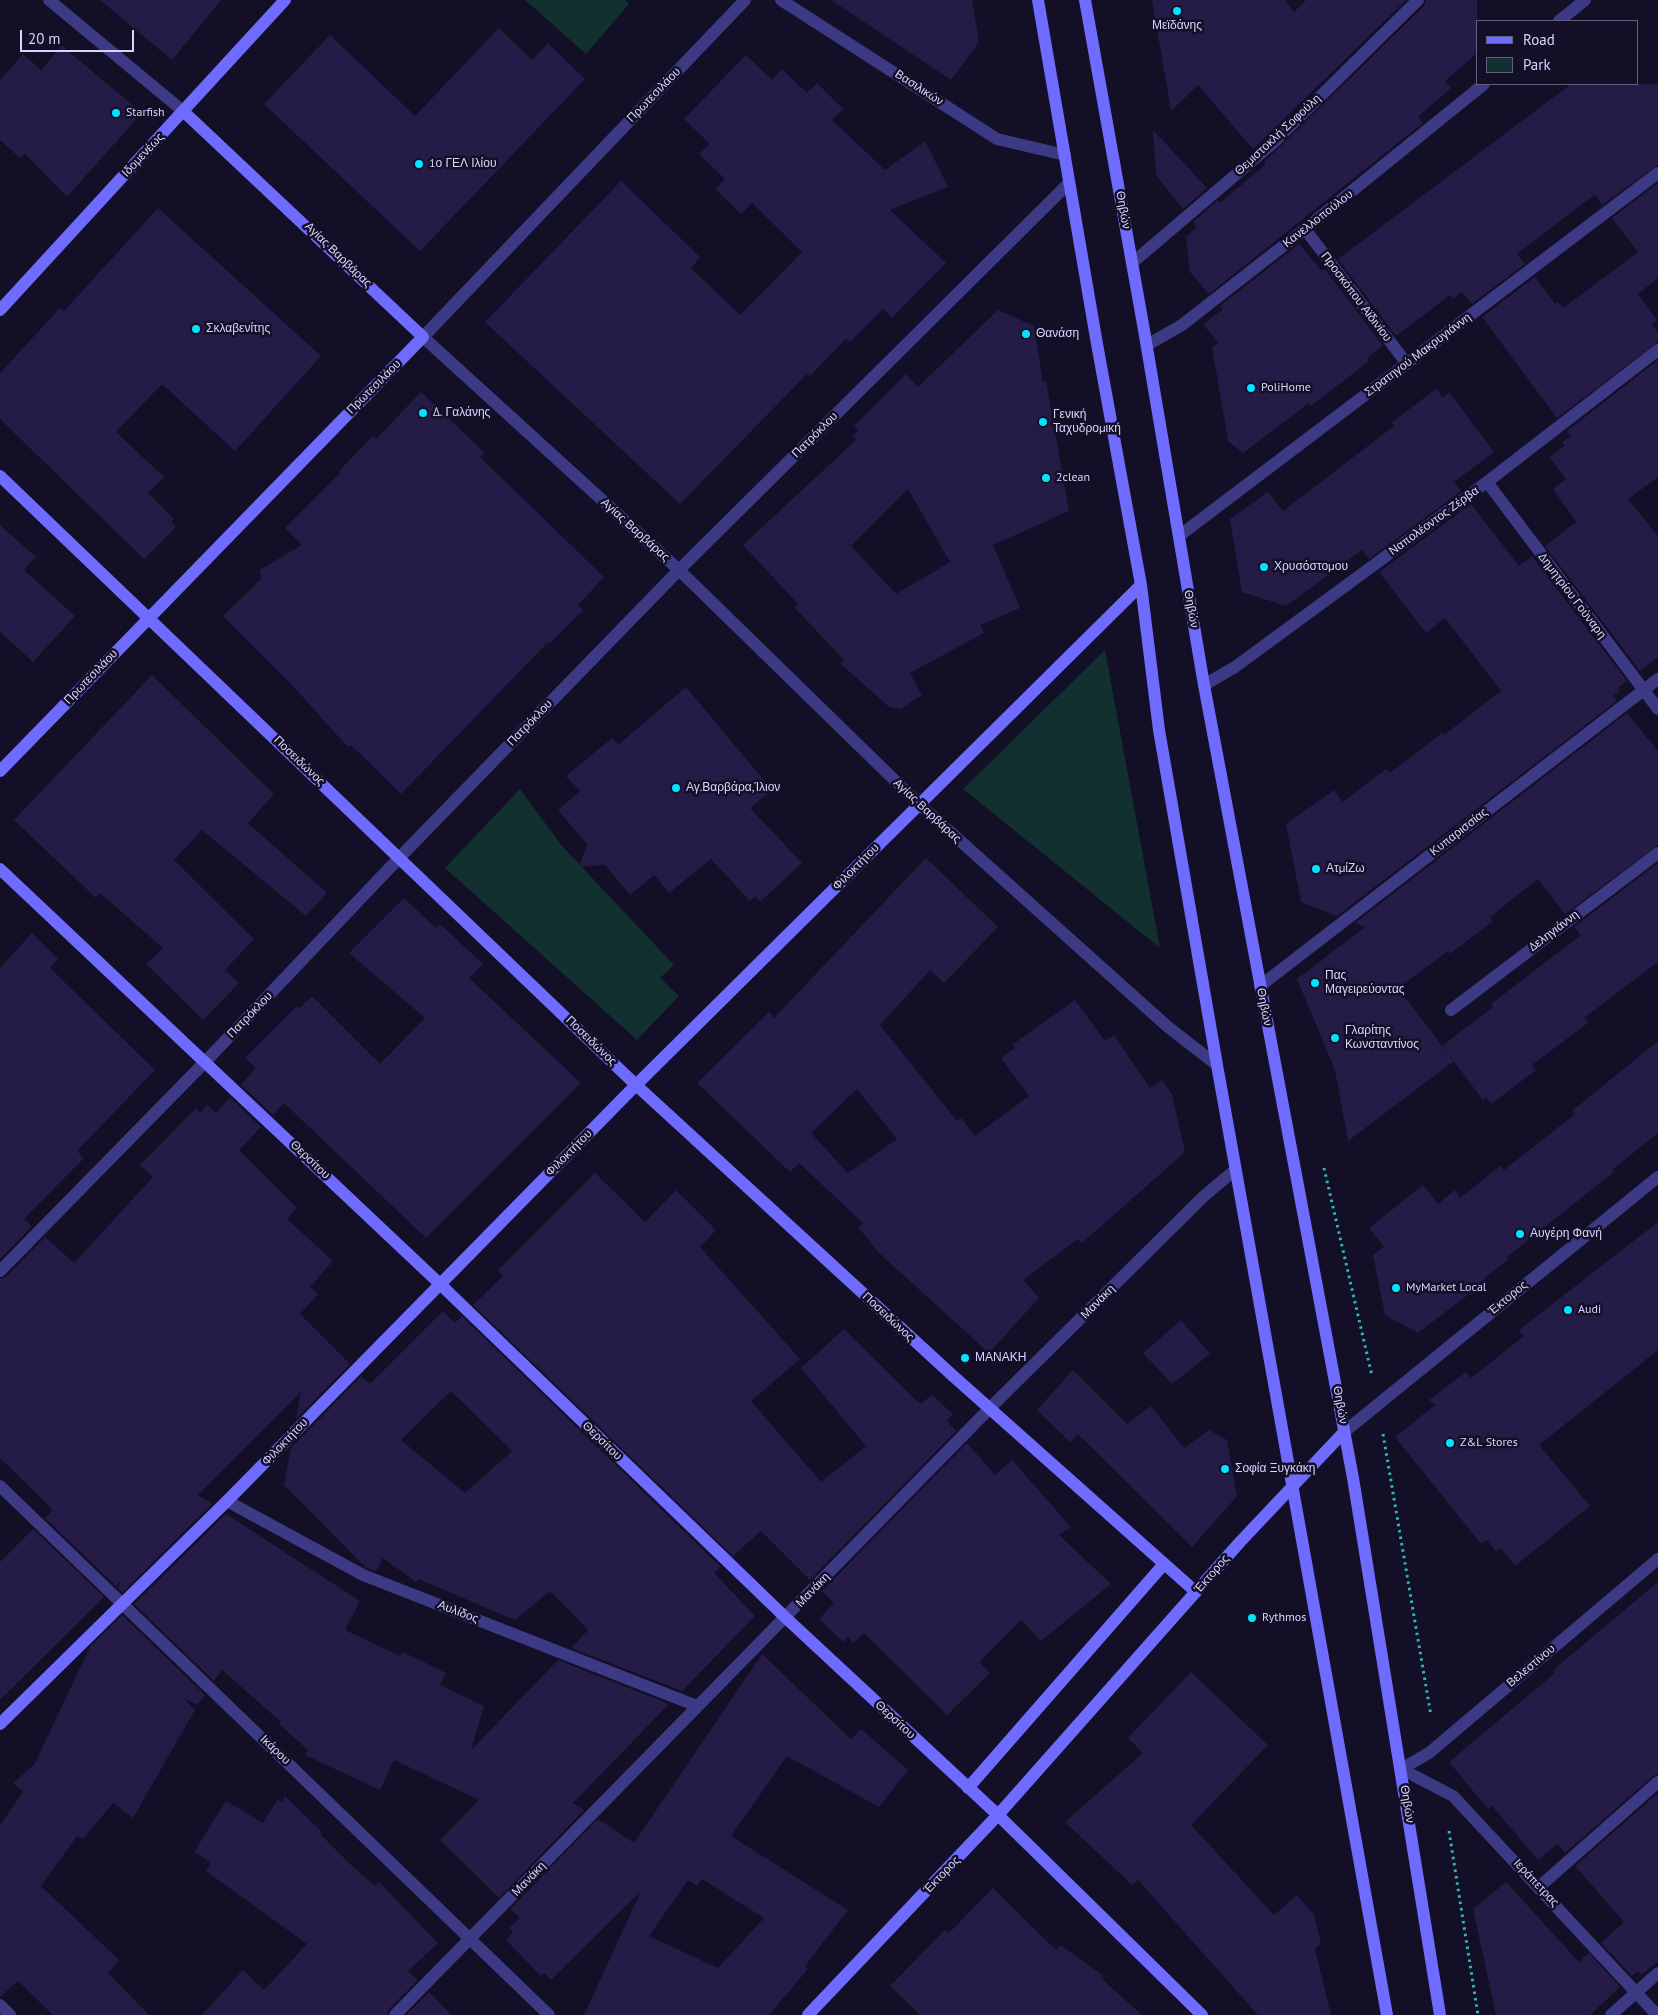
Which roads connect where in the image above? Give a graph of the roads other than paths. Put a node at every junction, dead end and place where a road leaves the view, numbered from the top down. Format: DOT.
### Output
graph roads {
  1 [pos="49,0"];
  2 [pos="285,0"];
  3 [pos="745,0"];
  4 [pos="781,0"];
  5 [pos="1038,0"];
  6 [pos="1085,0"];
  7 [pos="1418,0"];
  8 [pos="1585,0"];
  9 [pos="1560,20"];
  10 [pos="1483,85"];
  11 [pos="183,111"];
  12 [pos="1065,155"];
  13 [pos="1658,173"];
  14 [pos="1069,183"];
  15 [pos="1305,230"];
  16 [pos="1132,263"];
  17 [pos="0,310"];
  18 [pos="423,337"];
  19 [pos="1147,345"];
  20 [pos="1658,350"];
  21 [pos="1407,364"];
  22 [pos="0,476"];
  23 [pos="1487,482"];
  24 [pos="1179,536"];
  25 [pos="679,570"];
  26 [pos="1141,585"];
  27 [pos="148,616"];
  28 [pos="1658,679"];
  29 [pos="1204,685"];
  30 [pos="1644,690"];
  31 [pos="1658,709"];
  32 [pos="0,771"];
  33 [pos="919,804"];
  34 [pos="1658,853"];
  35 [pos="400,857"];
  36 [pos="0,869"];
  37 [pos="1260,986"];
  38 [pos="1451,1010"];
  39 [pos="206,1061"];
  40 [pos="1217,1065"];
  41 [pos="636,1085"];
  42 [pos="1235,1170"];
  43 [pos="1658,1176"];
  44 [pos="0,1271"];
  45 [pos="440,1284"];
  46 [pos="990,1408"];
  47 [pos="1344,1432"];
  48 [pos="0,1486"];
  49 [pos="1291,1487"];
  50 [pos="227,1501"];
  51 [pos="1658,1559"];
  52 [pos="1164,1564"];
  53 [pos="1196,1592"];
  54 [pos="122,1602"];
  55 [pos="786,1618"];
  56 [pos="697,1706"];
  57 [pos="0,1724"];
  58 [pos="1401,1769"];
  59 [pos="1658,1782"];
  60 [pos="968,1788"];
  61 [pos="998,1816"];
  62 [pos="1539,1886"];
  63 [pos="470,1938"];
  64 [pos="1658,1973"];
  65 [pos="1636,1992"];
  66 [pos="0,2005"];
  67 [pos="10,2015"];
  68 [pos="395,2015"];
  69 [pos="549,2015"];
  70 [pos="808,2015"];
  71 [pos="1202,2015"];
  72 [pos="1387,2015"];
  73 [pos="1440,2015"];
  74 [pos="1611,2015"];
  75 [pos="1657,2015"];
  1 -- 11 [label="street, Αγίας Βαρβάρας"];
  2 -- 11 [label="street, Ιδομενέως"];
  3 -- 18 [label="street, Πρωτεσιλάου"];
  4 -- 12 [label="street, Βασιλικών"];
  5 -- 12 [label="street"];
  6 -- 16 [label="street, Θηβών"];
  7 -- 16 [label="street, Θεμιστοκλή Σοφούλη"];
  8 -- 9 [label="street"];
  10 -- 15 [label="street, Κανελλοπούλου"];
  11 -- 17 [label="street, Ιδομενέως"];
  11 -- 18 [label="street, Αγίας Βαρβάρας"];
  12 -- 14 [label="street"];
  13 -- 21 [label="street, Στρατηγού Μακρυγιάννη"];
  14 -- 25 [label="street, Πατρόκλου"];
  14 -- 26 [label="street"];
  15 -- 19 [label="street, Κανελλοπούλου"];
  15 -- 21 [label="street, Προσκόπου Αϊδινίου"];
  16 -- 19 [label="street, Θηβών"];
  18 -- 25 [label="street, Αγίας Βαρβάρας"];
  18 -- 27 [label="street, Πρωτεσιλάου"];
  19 -- 24 [label="street, Θηβών"];
  20 -- 23 [label="street, Ναπολέοντος Ζέρβα"];
  21 -- 24 [label="street, Στρατηγού Μακρυγιάννη"];
  22 -- 27 [label="street, Ποσειδώνος"];
  23 -- 29 [label="street, Ναπολέοντος Ζέρβα"];
  23 -- 30 [label="street, Δημητρίου Γούναρη"];
  24 -- 29 [label="street, Θηβών"];
  25 -- 33 [label="street, Αγίας Βαρβάρας"];
  25 -- 35 [label="street, Πατρόκλου"];
  26 -- 33 [label="street, Φιλοκτήτου"];
  26 -- 40 [label="street"];
  27 -- 32 [label="street, Πρωτεσιλάου"];
  27 -- 35 [label="street, Ποσειδώνος"];
  28 -- 30 [label="street, Κυπαρισσίας"];
  29 -- 37 [label="street, Θηβών"];
  30 -- 31 [label="street, Δημητρίου Γούναρη"];
  30 -- 37 [label="street, Κυπαρισσίας"];
  33 -- 40 [label="street, Αγίας Βαρβάρας"];
  33 -- 41 [label="street, Φιλοκτήτου"];
  34 -- 38 [label="street, Δεληγιάννη"];
  35 -- 39 [label="street, Πατρόκλου"];
  35 -- 41 [label="street, Ποσειδώνος"];
  36 -- 39 [label="street, Θερσίτου"];
  37 -- 47 [label="street, Θηβών"];
  39 -- 44 [label="street, Πατρόκλου"];
  39 -- 45 [label="street, Θερσίτου"];
  40 -- 42 [label="street"];
  41 -- 45 [label="street, Φιλοκτήτου"];
  41 -- 46 [label="street, Ποσειδώνος"];
  42 -- 46 [label="street, Μανάκη"];
  42 -- 49 [label="street"];
  43 -- 47 [label="street, Έκτορος"];
  45 -- 50 [label="street, Φιλοκτήτου"];
  45 -- 55 [label="street, Θερσίτου"];
  46 -- 52 [label="street, Ποσειδώνος"];
  46 -- 55 [label="street, Μανάκη"];
  47 -- 49 [label="street, Έκτορος"];
  47 -- 58 [label="street, Θηβών"];
  48 -- 54 [label="street, Ικάρου"];
  49 -- 53 [label="street, Έκτορος"];
  49 -- 72 [label="street"];
  50 -- 54 [label="street, Φιλοκτήτου"];
  50 -- 56 [label="street, Αυλίδος"];
  51 -- 58 [label="street, Βελεστίνου"];
  52 -- 53 [label="street, Ποσειδώνος"];
  52 -- 60 [label="street"];
  53 -- 61 [label="street, Έκτορος"];
  54 -- 57 [label="street, Φιλοκτήτου"];
  54 -- 63 [label="street, Ικάρου"];
  55 -- 56 [label="street, Μανάκη"];
  55 -- 60 [label="street, Θερσίτου"];
  56 -- 63 [label="street, Μανάκη"];
  58 -- 62 [label="street, Ιεράπετρας"];
  58 -- 73 [label="street, Θηβών"];
  59 -- 62 [label="street"];
  60 -- 61 [label="street, Θερσίτου"];
  61 -- 70 [label="street, Έκτορος"];
  61 -- 71 [label="street, Θερσίτου"];
  62 -- 65 [label="street, Ιεράπετρας"];
  63 -- 68 [label="street, Μανάκη"];
  63 -- 69 [label="street, Ικάρου"];
  64 -- 65 [label="street"];
  65 -- 74 [label="street"];
  65 -- 75 [label="street, Ιεράπετρας"];
  66 -- 67 [label="street"];
}
